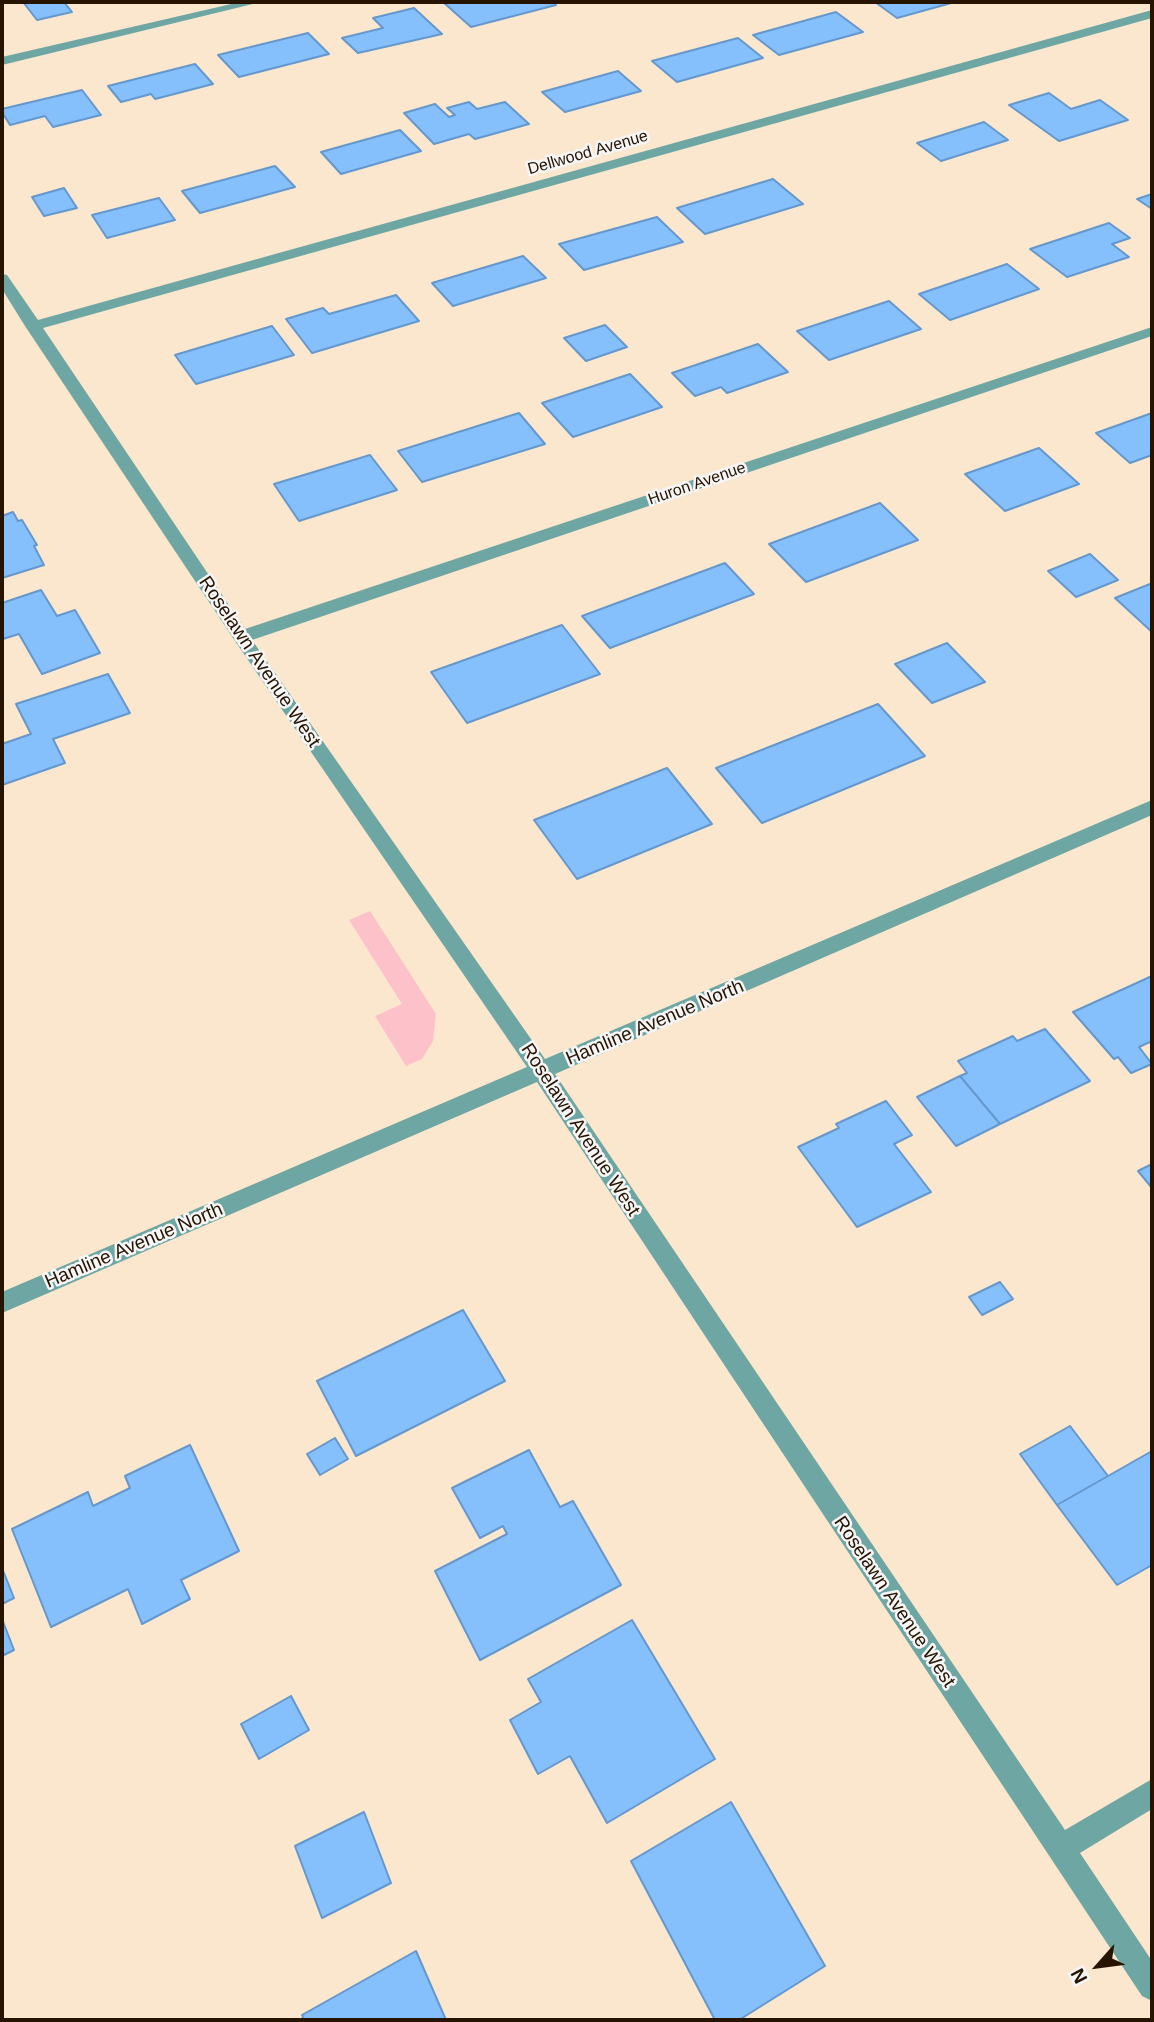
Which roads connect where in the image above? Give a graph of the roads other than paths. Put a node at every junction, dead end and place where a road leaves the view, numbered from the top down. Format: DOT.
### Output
graph roads {
  1 [pos="255,2"];
  2 [pos="1152,14"];
  3 [pos="2,61"];
  4 [pos="2,278"];
  5 [pos="33,326"];
  6 [pos="1152,331"];
  7 [pos="241,637"];
  8 [pos="1152,807"];
  9 [pos="542,1072"];
  10 [pos="2,1303"];
  11 [pos="1152,1793"];
  12 [pos="1060,1849"];
  13 [pos="1152,1986"];
  1 -- 3 [label="street"];
  2 -- 5 [label="street, Dellwood Avenue"];
  4 -- 5 [label="street, Roselawn Avenue West"];
  5 -- 7 [label="street, Roselawn Avenue West"];
  6 -- 7 [label="street, Huron Avenue"];
  7 -- 9 [label="street, Roselawn Avenue West"];
  8 -- 9 [label="street, Hamline Avenue North"];
  9 -- 10 [label="street, Hamline Avenue North"];
  9 -- 12 [label="street, Roselawn Avenue West"];
  11 -- 12 [label="street"];
  12 -- 13 [label="street, Roselawn Avenue West"];
}
